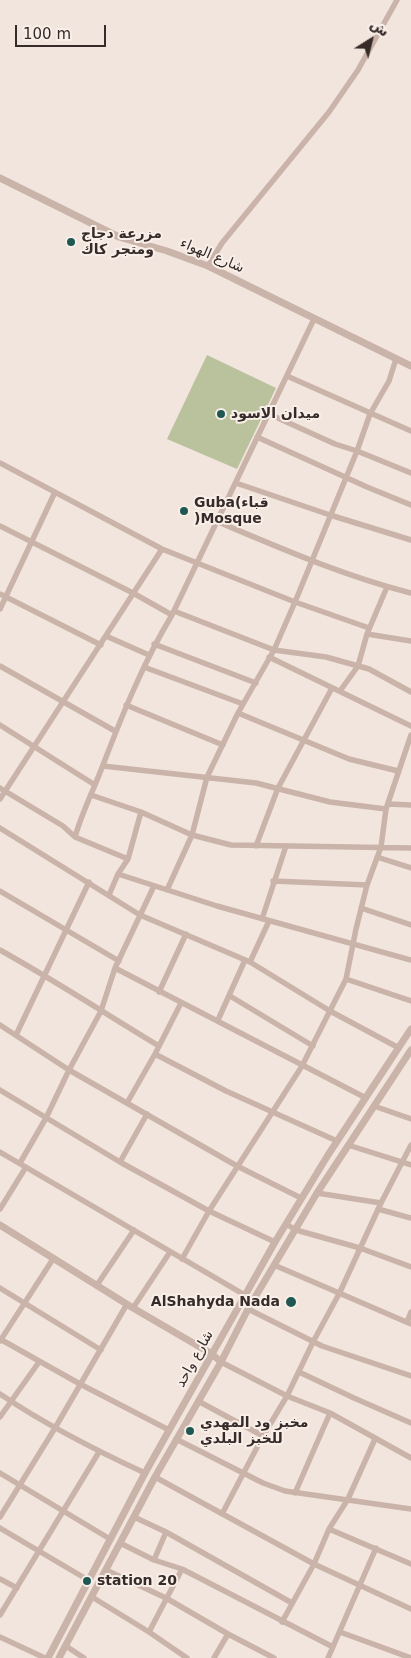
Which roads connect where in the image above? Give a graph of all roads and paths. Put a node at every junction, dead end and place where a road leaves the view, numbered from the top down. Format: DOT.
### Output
graph roads {
  1 [pos="397,0"];
  2 [pos="0,178"];
  3 [pos="208,266"];
  4 [pos="314,318"];
  5 [pos="396,359"];
  6 [pos="411,366"];
  7 [pos="287,376"];
  8 [pos="269,414"];
  9 [pos="370,414"];
  10 [pos="411,431"];
  11 [pos="257,437"];
  12 [pos="357,451"];
  13 [pos="2,464"];
  14 [pos="0,471"];
  15 [pos="411,474"];
  16 [pos="345,478"];
  17 [pos="236,483"];
  18 [pos="55,492"];
  19 [pos="411,505"];
  20 [pos="330,516"];
  21 [pos="216,521"];
  22 [pos="0,526"];
  23 [pos="411,540"];
  24 [pos="31,543"];
  25 [pos="162,549"];
  26 [pos="313,561"];
  27 [pos="196,564"];
  28 [pos="387,587"];
  29 [pos="133,593"];
  30 [pos="411,593"];
  31 [pos="3,595"];
  32 [pos="295,602"];
  33 [pos="0,609"];
  34 [pos="173,613"];
  35 [pos="368,631"];
  36 [pos="106,636"];
  37 [pos="411,641"];
  38 [pos="154,644"];
  39 [pos="101,645"];
  40 [pos="274,650"];
  41 [pos="149,655"];
  42 [pos="269,657"];
  43 [pos="0,666"];
  44 [pos="144,666"];
  45 [pos="358,666"];
  46 [pos="256,683"];
  47 [pos="332,688"];
  48 [pos="340,691"];
  49 [pos="411,692"];
  50 [pos="64,703"];
  51 [pos="243,704"];
  52 [pos="126,705"];
  53 [pos="238,713"];
  54 [pos="0,725"];
  55 [pos="411,726"];
  56 [pos="115,732"];
  57 [pos="410,739"];
  58 [pos="303,740"];
  59 [pos="223,745"];
  60 [pos="36,746"];
  61 [pos="103,766"];
  62 [pos="398,771"];
  63 [pos="207,777"];
  64 [pos="95,785"];
  65 [pos="278,788"];
  66 [pos="3,789"];
  67 [pos="91,795"];
  68 [pos="0,799"];
  69 [pos="387,806"];
  70 [pos="411,806"];
  71 [pos="141,812"];
  72 [pos="0,828"];
  73 [pos="192,835"];
  74 [pos="75,837"];
  75 [pos="256,846"];
  76 [pos="286,846"];
  77 [pos="381,847"];
  78 [pos="411,848"];
  79 [pos="377,858"];
  80 [pos="128,859"];
  81 [pos="411,868"];
  82 [pos="118,874"];
  83 [pos="273,881"];
  84 [pos="89,882"];
  85 [pos="154,886"];
  86 [pos="367,886"];
  87 [pos="167,890"];
  88 [pos="0,891"];
  89 [pos="109,896"];
  90 [pos="362,908"];
  91 [pos="140,915"];
  92 [pos="262,919"];
  93 [pos="269,921"];
  94 [pos="411,925"];
  95 [pos="67,929"];
  96 [pos="186,934"];
  97 [pos="354,945"];
  98 [pos="0,950"];
  99 [pos="411,960"];
  100 [pos="119,961"];
  101 [pos="247,962"];
  102 [pos="115,968"];
  103 [pos="45,975"];
  104 [pos="346,980"];
  105 [pos="160,992"];
  106 [pos="230,996"];
  107 [pos="411,1002"];
  108 [pos="181,1003"];
  109 [pos="330,1011"];
  110 [pos="101,1012"];
  111 [pos="218,1020"];
  112 [pos="0,1025"];
  113 [pos="411,1029"];
  114 [pos="16,1035"];
  115 [pos="159,1046"];
  116 [pos="313,1046"];
  117 [pos="399,1048"];
  118 [pos="410,1052"];
  119 [pos="155,1054"];
  120 [pos="302,1066"];
  121 [pos="69,1070"];
  122 [pos="0,1090"];
  123 [pos="366,1098"];
  124 [pos="128,1103"];
  125 [pos="374,1106"];
  126 [pos="271,1113"];
  127 [pos="147,1114"];
  128 [pos="46,1118"];
  129 [pos="411,1119"];
  130 [pos="337,1141"];
  131 [pos="348,1145"];
  132 [pos="411,1145"];
  133 [pos="0,1152"];
  134 [pos="120,1162"];
  135 [pos="402,1162"];
  136 [pos="23,1165"];
  137 [pos="411,1165"];
  138 [pos="237,1166"];
  139 [pos="317,1193"];
  140 [pos="301,1198"];
  141 [pos="379,1206"];
  142 [pos="0,1209"];
  143 [pos="209,1211"];
  144 [pos="411,1218"];
  145 [pos="0,1224"];
  146 [pos="286,1224"];
  147 [pos="134,1230"];
  148 [pos="296,1230"];
  149 [pos="276,1242"];
  150 [pos="360,1248"];
  151 [pos="170,1252"];
  152 [pos="53,1259"];
  153 [pos="182,1259"];
  154 [pos="274,1265"];
  155 [pos="411,1267"];
  156 [pos="97,1285"];
  157 [pos="0,1288"];
  158 [pos="340,1292"];
  159 [pos="245,1296"];
  160 [pos="24,1304"];
  161 [pos="130,1306"];
  162 [pos="248,1309"];
  163 [pos="411,1312"];
  164 [pos="409,1323"];
  165 [pos="0,1340"];
  166 [pos="312,1342"];
  167 [pos="101,1350"];
  168 [pos="212,1354"];
  169 [pos="39,1362"];
  170 [pos="221,1362"];
  171 [pos="299,1372"];
  172 [pos="411,1376"];
  173 [pos="80,1384"];
  174 [pos="0,1394"];
  175 [pos="287,1396"];
  176 [pos="198,1401"];
  177 [pos="12,1402"];
  178 [pos="330,1413"];
  179 [pos="0,1417"];
  180 [pos="411,1423"];
  181 [pos="55,1428"];
  182 [pos="169,1430"];
  183 [pos="263,1436"];
  184 [pos="176,1439"];
  185 [pos="375,1439"];
  186 [pos="99,1452"];
  187 [pos="411,1458"];
  188 [pos="244,1472"];
  189 [pos="0,1473"];
  190 [pos="145,1473"];
  191 [pos="155,1477"];
  192 [pos="19,1485"];
  193 [pos="295,1493"];
  194 [pos="348,1499"];
  195 [pos="411,1509"];
  196 [pos="63,1511"];
  197 [pos="222,1514"];
  198 [pos="0,1517"];
  199 [pos="134,1518"];
  200 [pos="0,1528"];
  201 [pos="328,1530"];
  202 [pos="166,1532"];
  203 [pos="110,1539"];
  204 [pos="120,1543"];
  205 [pos="376,1548"];
  206 [pos="40,1551"];
  207 [pos="154,1560"];
  208 [pos="314,1564"];
  209 [pos="411,1564"];
  210 [pos="182,1569"];
  211 [pos="106,1570"];
  212 [pos="0,1579"];
  213 [pos="88,1580"];
  214 [pos="360,1585"];
  215 [pos="17,1588"];
  216 [pos="92,1597"];
  217 [pos="166,1598"];
  218 [pos="292,1603"];
  219 [pos="411,1609"];
  220 [pos="0,1615"];
  221 [pos="282,1622"];
  222 [pos="149,1632"];
  223 [pos="340,1632"];
  224 [pos="228,1634"];
  225 [pos="0,1637"];
  226 [pos="66,1646"];
  227 [pos="333,1647"];
  228 [pos="390,1650"];
  229 [pos="46,1658"];
  230 [pos="59,1658"];
  231 [pos="84,1658"];
  232 [pos="187,1658"];
  233 [pos="214,1658"];
  234 [pos="274,1658"];
  235 [pos="328,1658"];
  236 [pos="387,1658"];
  237 [pos="411,1658"];
  1 -- 3 [label="street"];
  2 -- 3 [label="street, شارع الهواء"];
  3 -- 4 [label="street, شارع الهواء"];
  4 -- 5 [label="street, شارع الهواء"];
  4 -- 7 [label="street"];
  5 -- 6 [label="street, شارع الهواء"];
  5 -- 9 [label="street"];
  7 -- 8 [label="street"];
  7 -- 9 [label="street"];
  8 -- 11 [label="street"];
  8 -- 12 [label="street"];
  9 -- 10 [label="street"];
  9 -- 12 [label="street"];
  11 -- 16 [label="street"];
  11 -- 17 [label="street"];
  12 -- 15 [label="street"];
  12 -- 16 [label="street"];
  13 -- 14 [label="street"];
  13 -- 18 [label="street"];
  16 -- 19 [label="street"];
  16 -- 20 [label="street"];
  17 -- 20 [label="street"];
  17 -- 21 [label="street"];
  18 -- 24 [label="street"];
  18 -- 25 [label="street"];
  20 -- 23 [label="street"];
  20 -- 26 [label="street"];
  21 -- 26 [label="street"];
  21 -- 27 [label="street"];
  22 -- 24 [label="street"];
  24 -- 29 [label="street"];
  24 -- 31 [label="street"];
  25 -- 27 [label="street"];
  25 -- 29 [label="street"];
  26 -- 28 [label="street"];
  26 -- 32 [label="street"];
  27 -- 32 [label="street"];
  27 -- 34 [label="street"];
  28 -- 30 [label="street"];
  28 -- 35 [label="street"];
  29 -- 34 [label="street"];
  29 -- 36 [label="street"];
  31 -- 33 [label="street"];
  31 -- 39 [label="street"];
  32 -- 35 [label="street"];
  32 -- 40 [label="street"];
  34 -- 38 [label="street"];
  34 -- 40 [label="street"];
  35 -- 37 [label="street"];
  35 -- 45 [label="street"];
  36 -- 39 [label="street"];
  36 -- 41 [label="street"];
  38 -- 41 [label="street"];
  38 -- 46 [label="street"];
  39 -- 50 [label="street"];
  40 -- 42 [label="street"];
  40 -- 45 [label="street"];
  41 -- 44 [label="street"];
  42 -- 46 [label="street"];
  42 -- 47 [label="street"];
  43 -- 50 [label="street"];
  44 -- 51 [label="street"];
  44 -- 52 [label="street"];
  45 -- 48 [label="street"];
  45 -- 49 [label="street"];
  46 -- 51 [label="street"];
  47 -- 48 [label="street"];
  47 -- 58 [label="street"];
  48 -- 55 [label="street"];
  50 -- 56 [label="street"];
  50 -- 60 [label="street"];
  51 -- 53 [label="street"];
  52 -- 56 [label="street"];
  52 -- 59 [label="street"];
  53 -- 58 [label="street"];
  53 -- 59 [label="street"];
  54 -- 60 [label="street"];
  56 -- 61 [label="street"];
  57 -- 62 [label="street"];
  58 -- 62 [label="street"];
  58 -- 65 [label="street"];
  59 -- 63 [label="street"];
  60 -- 64 [label="street"];
  60 -- 66 [label="street"];
  61 -- 63 [label="street"];
  61 -- 64 [label="street"];
  62 -- 69 [label="street"];
  63 -- 65 [label="street"];
  63 -- 73 [label="street"];
  64 -- 67 [label="street"];
  65 -- 69 [label="street"];
  65 -- 75 [label="street"];
  66 -- 68 [label="street"];
  66 -- 74 [label="street"];
  67 -- 71 [label="street"];
  67 -- 74 [label="street"];
  69 -- 70 [label="street"];
  69 -- 77 [label="street"];
  71 -- 73 [label="street"];
  71 -- 80 [label="street"];
  72 -- 84 [label="street"];
  73 -- 75 [label="street"];
  73 -- 87 [label="street"];
  74 -- 80 [label="street"];
  75 -- 76 [label="street"];
  76 -- 77 [label="street"];
  76 -- 83 [label="street"];
  77 -- 78 [label="street"];
  77 -- 79 [label="street"];
  79 -- 81 [label="street"];
  79 -- 86 [label="street"];
  80 -- 82 [label="street"];
  82 -- 85 [label="street"];
  82 -- 89 [label="street"];
  83 -- 86 [label="street"];
  83 -- 92 [label="street"];
  84 -- 89 [label="street"];
  84 -- 95 [label="street"];
  85 -- 87 [label="street"];
  85 -- 91 [label="street"];
  86 -- 90 [label="street"];
  87 -- 92 [label="street"];
  88 -- 95 [label="street"];
  89 -- 91 [label="street"];
  90 -- 94 [label="street"];
  90 -- 97 [label="street"];
  91 -- 96 [label="street"];
  91 -- 100 [label="street"];
  92 -- 93 [label="street"];
  93 -- 97 [label="street"];
  93 -- 101 [label="street"];
  95 -- 100 [label="street"];
  95 -- 103 [label="street"];
  96 -- 101 [label="street"];
  96 -- 105 [label="street"];
  97 -- 99 [label="street"];
  97 -- 104 [label="street"];
  98 -- 103 [label="street"];
  100 -- 102 [label="street"];
  101 -- 106 [label="street"];
  101 -- 109 [label="street"];
  102 -- 105 [label="street"];
  102 -- 110 [label="street"];
  103 -- 110 [label="street"];
  103 -- 114 [label="street"];
  104 -- 107 [label="street"];
  104 -- 109 [label="street"];
  105 -- 108 [label="street"];
  106 -- 111 [label="street"];
  106 -- 116 [label="street"];
  108 -- 111 [label="street"];
  108 -- 115 [label="street"];
  109 -- 116 [label="street"];
  109 -- 117 [label="street"];
  110 -- 115 [label="street"];
  110 -- 121 [label="street"];
  111 -- 120 [label="street"];
  112 -- 114 [label="street"];
  113 -- 117 [label="street, شارع واحد"];
  114 -- 121 [label="street"];
  115 -- 119 [label="street"];
  116 -- 120 [label="street"];
  117 -- 123 [label="street, شارع واحد"];
  118 -- 125 [label="street, شارع واحد"];
  119 -- 124 [label="street"];
  119 -- 126 [label="street"];
  120 -- 123 [label="street"];
  120 -- 126 [label="street"];
  121 -- 124 [label="street"];
  121 -- 128 [label="street"];
  122 -- 128 [label="street"];
  123 -- 130 [label="street, شارع واحد"];
  124 -- 127 [label="street"];
  125 -- 129 [label="street"];
  125 -- 131 [label="street, شارع واحد"];
  126 -- 130 [label="street"];
  126 -- 138 [label="street"];
  127 -- 134 [label="street"];
  127 -- 138 [label="street"];
  128 -- 134 [label="street"];
  128 -- 136 [label="street"];
  130 -- 140 [label="street, شارع واحد"];
  131 -- 135 [label="street"];
  131 -- 139 [label="street, شارع واحد"];
  132 -- 135 [label="street"];
  133 -- 136 [label="street"];
  134 -- 143 [label="street"];
  135 -- 137 [label="street"];
  135 -- 141 [label="street"];
  136 -- 142 [label="street"];
  136 -- 147 [label="street"];
  138 -- 140 [label="street"];
  138 -- 143 [label="street"];
  139 -- 141 [label="street"];
  139 -- 148 [label="street, شارع واحد"];
  140 -- 146 [label="street, شارع واحد"];
  141 -- 144 [label="street"];
  141 -- 150 [label="street"];
  143 -- 149 [label="street"];
  143 -- 153 [label="street"];
  145 -- 152 [label="street"];
  146 -- 148 [label="street"];
  146 -- 149 [label="street, شارع واحد"];
  147 -- 151 [label="street"];
  147 -- 156 [label="street"];
  148 -- 150 [label="street"];
  148 -- 154 [label="street, شارع واحد"];
  149 -- 159 [label="street, شارع واحد"];
  150 -- 155 [label="street"];
  150 -- 158 [label="street"];
  151 -- 153 [label="street"];
  151 -- 161 [label="street"];
  152 -- 156 [label="street"];
  152 -- 160 [label="street"];
  153 -- 159 [label="street"];
  154 -- 158 [label="street"];
  154 -- 162 [label="street, شارع واحد"];
  156 -- 161 [label="street"];
  157 -- 160 [label="street"];
  158 -- 164 [label="street"];
  158 -- 166 [label="street"];
  159 -- 168 [label="street, شارع واحد"];
  160 -- 165 [label="street"];
  160 -- 167 [label="street"];
  161 -- 167 [label="street"];
  161 -- 168 [label="street"];
  162 -- 166 [label="street"];
  162 -- 170 [label="street, شارع واحد"];
  163 -- 164 [label="street"];
  165 -- 169 [label="street"];
  166 -- 171 [label="street"];
  166 -- 172 [label="street"];
  167 -- 173 [label="street"];
  168 -- 170 [label="street"];
  168 -- 182 [label="street, شارع واحد"];
  169 -- 173 [label="street"];
  169 -- 177 [label="street"];
  170 -- 175 [label="street"];
  170 -- 176 [label="street, شارع واحد"];
  171 -- 175 [label="street"];
  171 -- 180 [label="street"];
  173 -- 181 [label="street"];
  173 -- 182 [label="street"];
  174 -- 177 [label="street"];
  175 -- 178 [label="street"];
  175 -- 183 [label="street"];
  176 -- 183 [label="street"];
  176 -- 184 [label="street, شارع واحد"];
  177 -- 179 [label="street"];
  177 -- 181 [label="street"];
  178 -- 185 [label="street"];
  178 -- 193 [label="street"];
  181 -- 186 [label="street"];
  181 -- 192 [label="street"];
  182 -- 190 [label="street, شارع واحد"];
  183 -- 188 [label="street"];
  184 -- 188 [label="street"];
  184 -- 191 [label="street, شارع واحد"];
  185 -- 187 [label="street"];
  185 -- 194 [label="street"];
  186 -- 190 [label="street"];
  186 -- 196 [label="street"];
  188 -- 193 [label="street"];
  188 -- 197 [label="street"];
  189 -- 192 [label="street"];
  190 -- 203 [label="street, شارع واحد"];
  191 -- 197 [label="street"];
  191 -- 199 [label="street, شارع واحد"];
  192 -- 196 [label="street"];
  192 -- 198 [label="street"];
  193 -- 194 [label="street"];
  194 -- 195 [label="street"];
  194 -- 201 [label="street"];
  196 -- 203 [label="street"];
  196 -- 206 [label="street"];
  197 -- 208 [label="street"];
  199 -- 202 [label="street"];
  199 -- 204 [label="street, شارع واحد"];
  200 -- 206 [label="street"];
  201 -- 205 [label="street"];
  201 -- 208 [label="street"];
  202 -- 207 [label="street"];
  202 -- 218 [label="street"];
  203 -- 213 [label="street, شارع واحد"];
  204 -- 207 [label="street"];
  204 -- 211 [label="street, شارع واحد"];
  205 -- 209 [label="street"];
  205 -- 214 [label="street"];
  206 -- 213 [label="street"];
  206 -- 215 [label="street"];
  207 -- 210 [label="street"];
  208 -- 214 [label="street"];
  208 -- 218 [label="street"];
  210 -- 217 [label="street"];
  210 -- 221 [label="street"];
  211 -- 216 [label="street, شارع واحد"];
  211 -- 217 [label="street"];
  212 -- 215 [label="street"];
  213 -- 229 [label="street, شارع واحد"];
  214 -- 219 [label="street"];
  214 -- 223 [label="street"];
  215 -- 220 [label="street"];
  216 -- 222 [label="street"];
  216 -- 226 [label="street, شارع واحد"];
  217 -- 222 [label="street"];
  217 -- 224 [label="street"];
  218 -- 221 [label="street"];
  221 -- 227 [label="street"];
  222 -- 232 [label="street"];
  223 -- 227 [label="street"];
  223 -- 228 [label="street"];
  224 -- 233 [label="street"];
  224 -- 234 [label="street"];
  225 -- 229 [label="street"];
  226 -- 230 [label="street, شارع واحد"];
  226 -- 231 [label="street"];
  227 -- 235 [label="street"];
  228 -- 236 [label="street"];
  228 -- 237 [label="street"];
}
